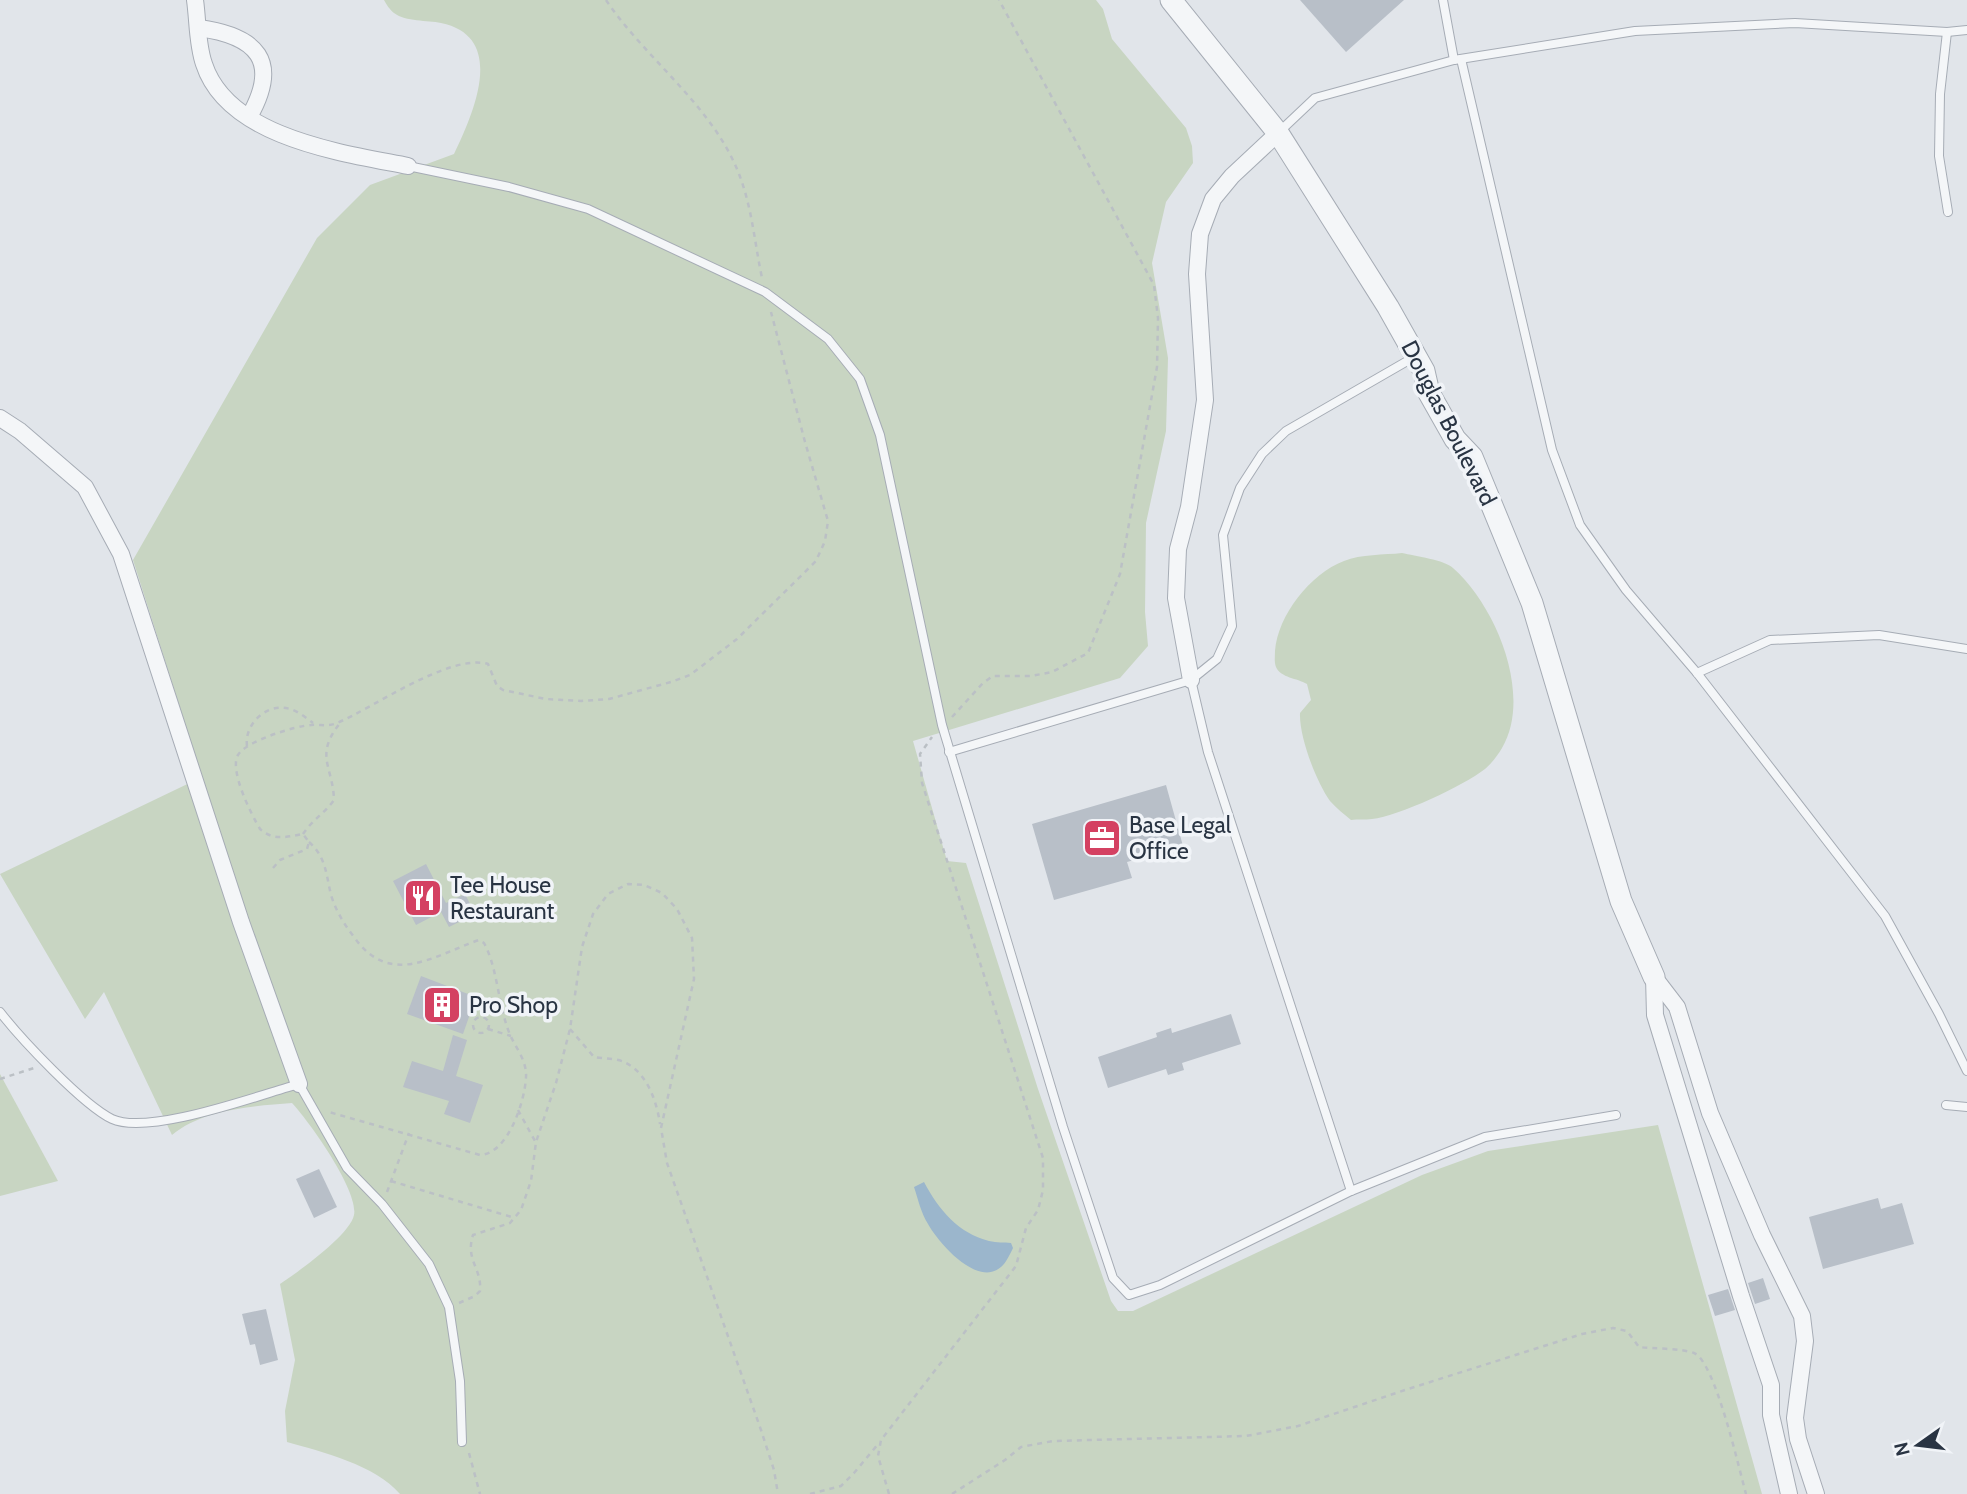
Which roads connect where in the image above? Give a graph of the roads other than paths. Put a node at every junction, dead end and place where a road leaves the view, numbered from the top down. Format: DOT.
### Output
graph roads {
  1 [pos="195,0"];
  2 [pos="1171,0"];
  3 [pos="1443,0"];
  4 [pos="199,28"];
  5 [pos="1967,30"];
  6 [pos="1947,32"];
  7 [pos="1457,59"];
  8 [pos="248,117"];
  9 [pos="1279,133"];
  10 [pos="408,166"];
  11 [pos="1948,212"];
  12 [pos="1416,356"];
  13 [pos="0,418"];
  14 [pos="1967,649"];
  15 [pos="1697,673"];
  16 [pos="1191,680"];
  17 [pos="949,752"];
  18 [pos="1654,977"];
  19 [pos="0,1012"];
  20 [pos="1967,1071"];
  21 [pos="299,1084"];
  22 [pos="1946,1105"];
  23 [pos="1967,1107"];
  24 [pos="1616,1115"];
  25 [pos="1351,1191"];
  26 [pos="462,1442"];
  27 [pos="1801,1471"];
  28 [pos="1790,1494"];
  29 [pos="1799,1494"];
  30 [pos="1816,1494"];
  1 -- 4 [label="street"];
  2 -- 9 [label="street, Douglas Boulevard"];
  3 -- 7 [label="lane"];
  4 -- 8 [label="street"];
  4 -- 8 [label="street"];
  5 -- 6 [label="lane"];
  6 -- 7 [label="lane"];
  6 -- 11 [label="lane"];
  7 -- 9 [label="lane"];
  7 -- 15 [label="lane"];
  8 -- 10 [label="street"];
  9 -- 12 [label="street, Douglas Boulevard"];
  9 -- 16 [label="street"];
  10 -- 17 [label="lane"];
  12 -- 16 [label="lane"];
  12 -- 18 [label="street, Douglas Boulevard"];
  13 -- 21 [label="street"];
  14 -- 15 [label="lane"];
  15 -- 20 [label="lane"];
  16 -- 17 [label="lane"];
  16 -- 25 [label="lane"];
  17 -- 25 [label="lane"];
  18 -- 27 [label="street"];
  18 -- 27 [label="street"];
  19 -- 21 [label="lane"];
  21 -- 26 [label="lane"];
  22 -- 23 [label="lane"];
  24 -- 25 [label="lane"];
  27 -- 28 [label="street"];
  27 -- 29 [label="street"];
  27 -- 30 [label="street"];
}
